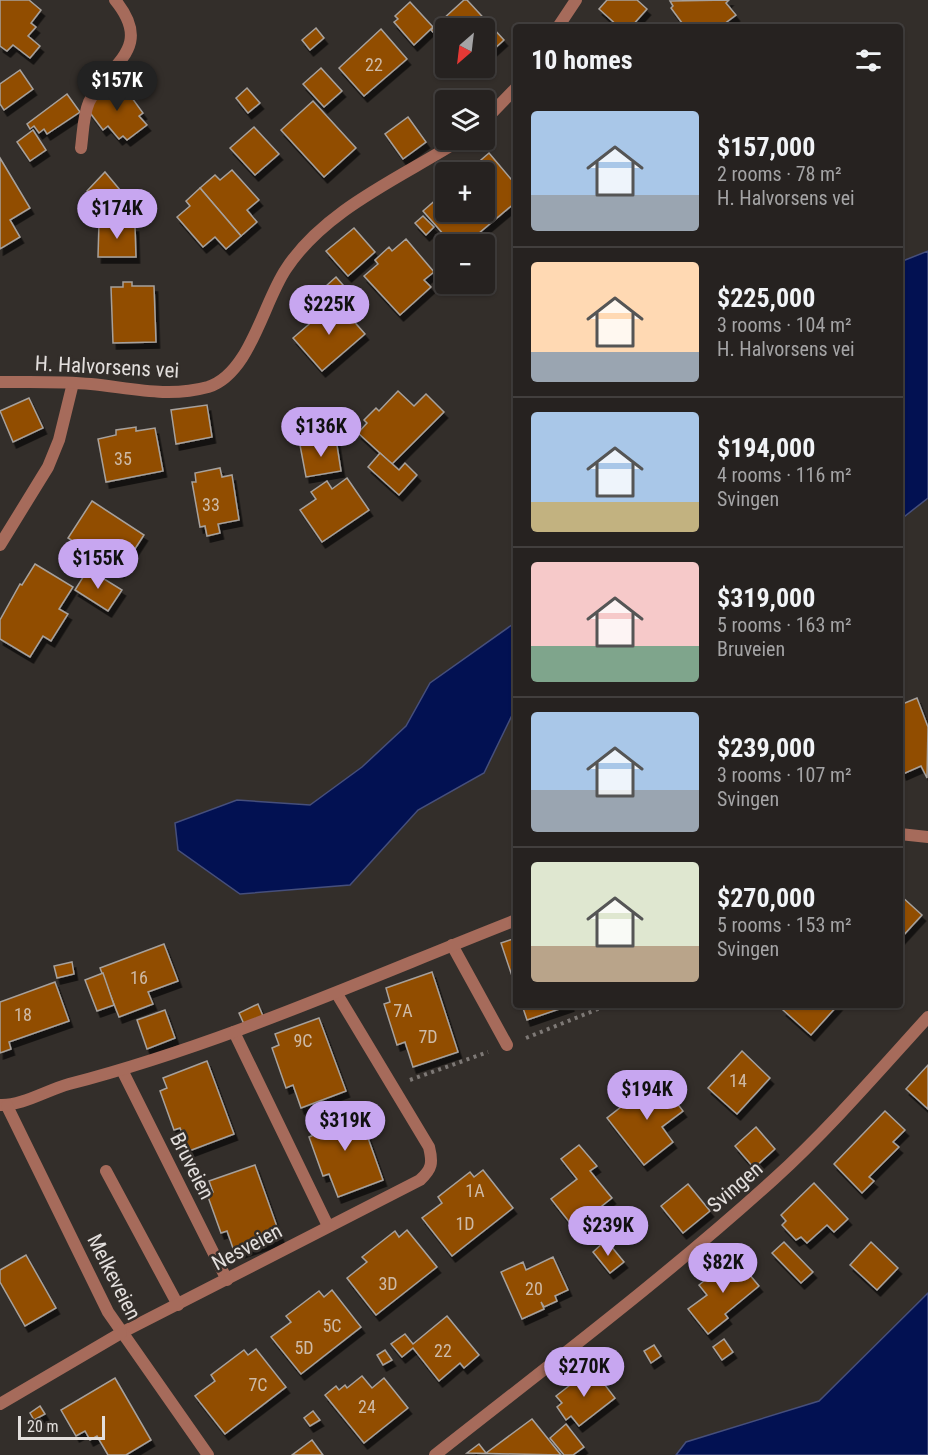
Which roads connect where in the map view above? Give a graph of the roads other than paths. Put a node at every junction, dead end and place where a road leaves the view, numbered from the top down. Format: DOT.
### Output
graph roads {
  1 [pos="115,0"];
  2 [pos="576,0"];
  3 [pos="560,24"];
  4 [pos="513,91"];
  5 [pos="495,110"];
  6 [pos="81,148"];
  7 [pos="444,150"];
  8 [pos="0,381"];
  9 [pos="73,383"];
  10 [pos="0,545"];
  11 [pos="903,834"];
  12 [pos="928,837"];
  13 [pos="513,921"];
  14 [pos="452,945"];
  15 [pos="337,994"];
  16 [pos="928,1017"];
  17 [pos="234,1032"];
  18 [pos="507,1045"];
  19 [pos="122,1070"];
  20 [pos="3,1106"];
  21 [pos="106,1171"];
  22 [pos="328,1226"];
  23 [pos="227,1280"];
  24 [pos="178,1305"];
  25 [pos="121,1333"];
  26 [pos="0,1404"];
  27 [pos="208,1455"];
  28 [pos="435,1455"];
  1 -- 6 [label="street"];
  2 -- 3 [label="street"];
  4 -- 5 [label="street"];
  7 -- 9 [label="street, H. Halvorsens vei"];
  8 -- 9 [label="street, H. Halvorsens vei"];
  9 -- 10 [label="street"];
  11 -- 12 [label="street"];
  13 -- 14 [label="street"];
  14 -- 15 [label="street"];
  14 -- 18 [label="street"];
  15 -- 17 [label="street"];
  15 -- 22 [label="street, Nesveien"];
  16 -- 28 [label="street, Svingen"];
  17 -- 19 [label="street"];
  17 -- 22 [label="street"];
  19 -- 20 [label="street"];
  19 -- 23 [label="street, Bruveien"];
  20 -- 25 [label="street, Melkeveien"];
  21 -- 24 [label="street"];
  22 -- 23 [label="street, Nesveien"];
  23 -- 24 [label="street, Nesveien"];
  24 -- 25 [label="street, Nesveien"];
  25 -- 26 [label="street, Nesveien"];
  25 -- 27 [label="street, Melkeveien"];
}
